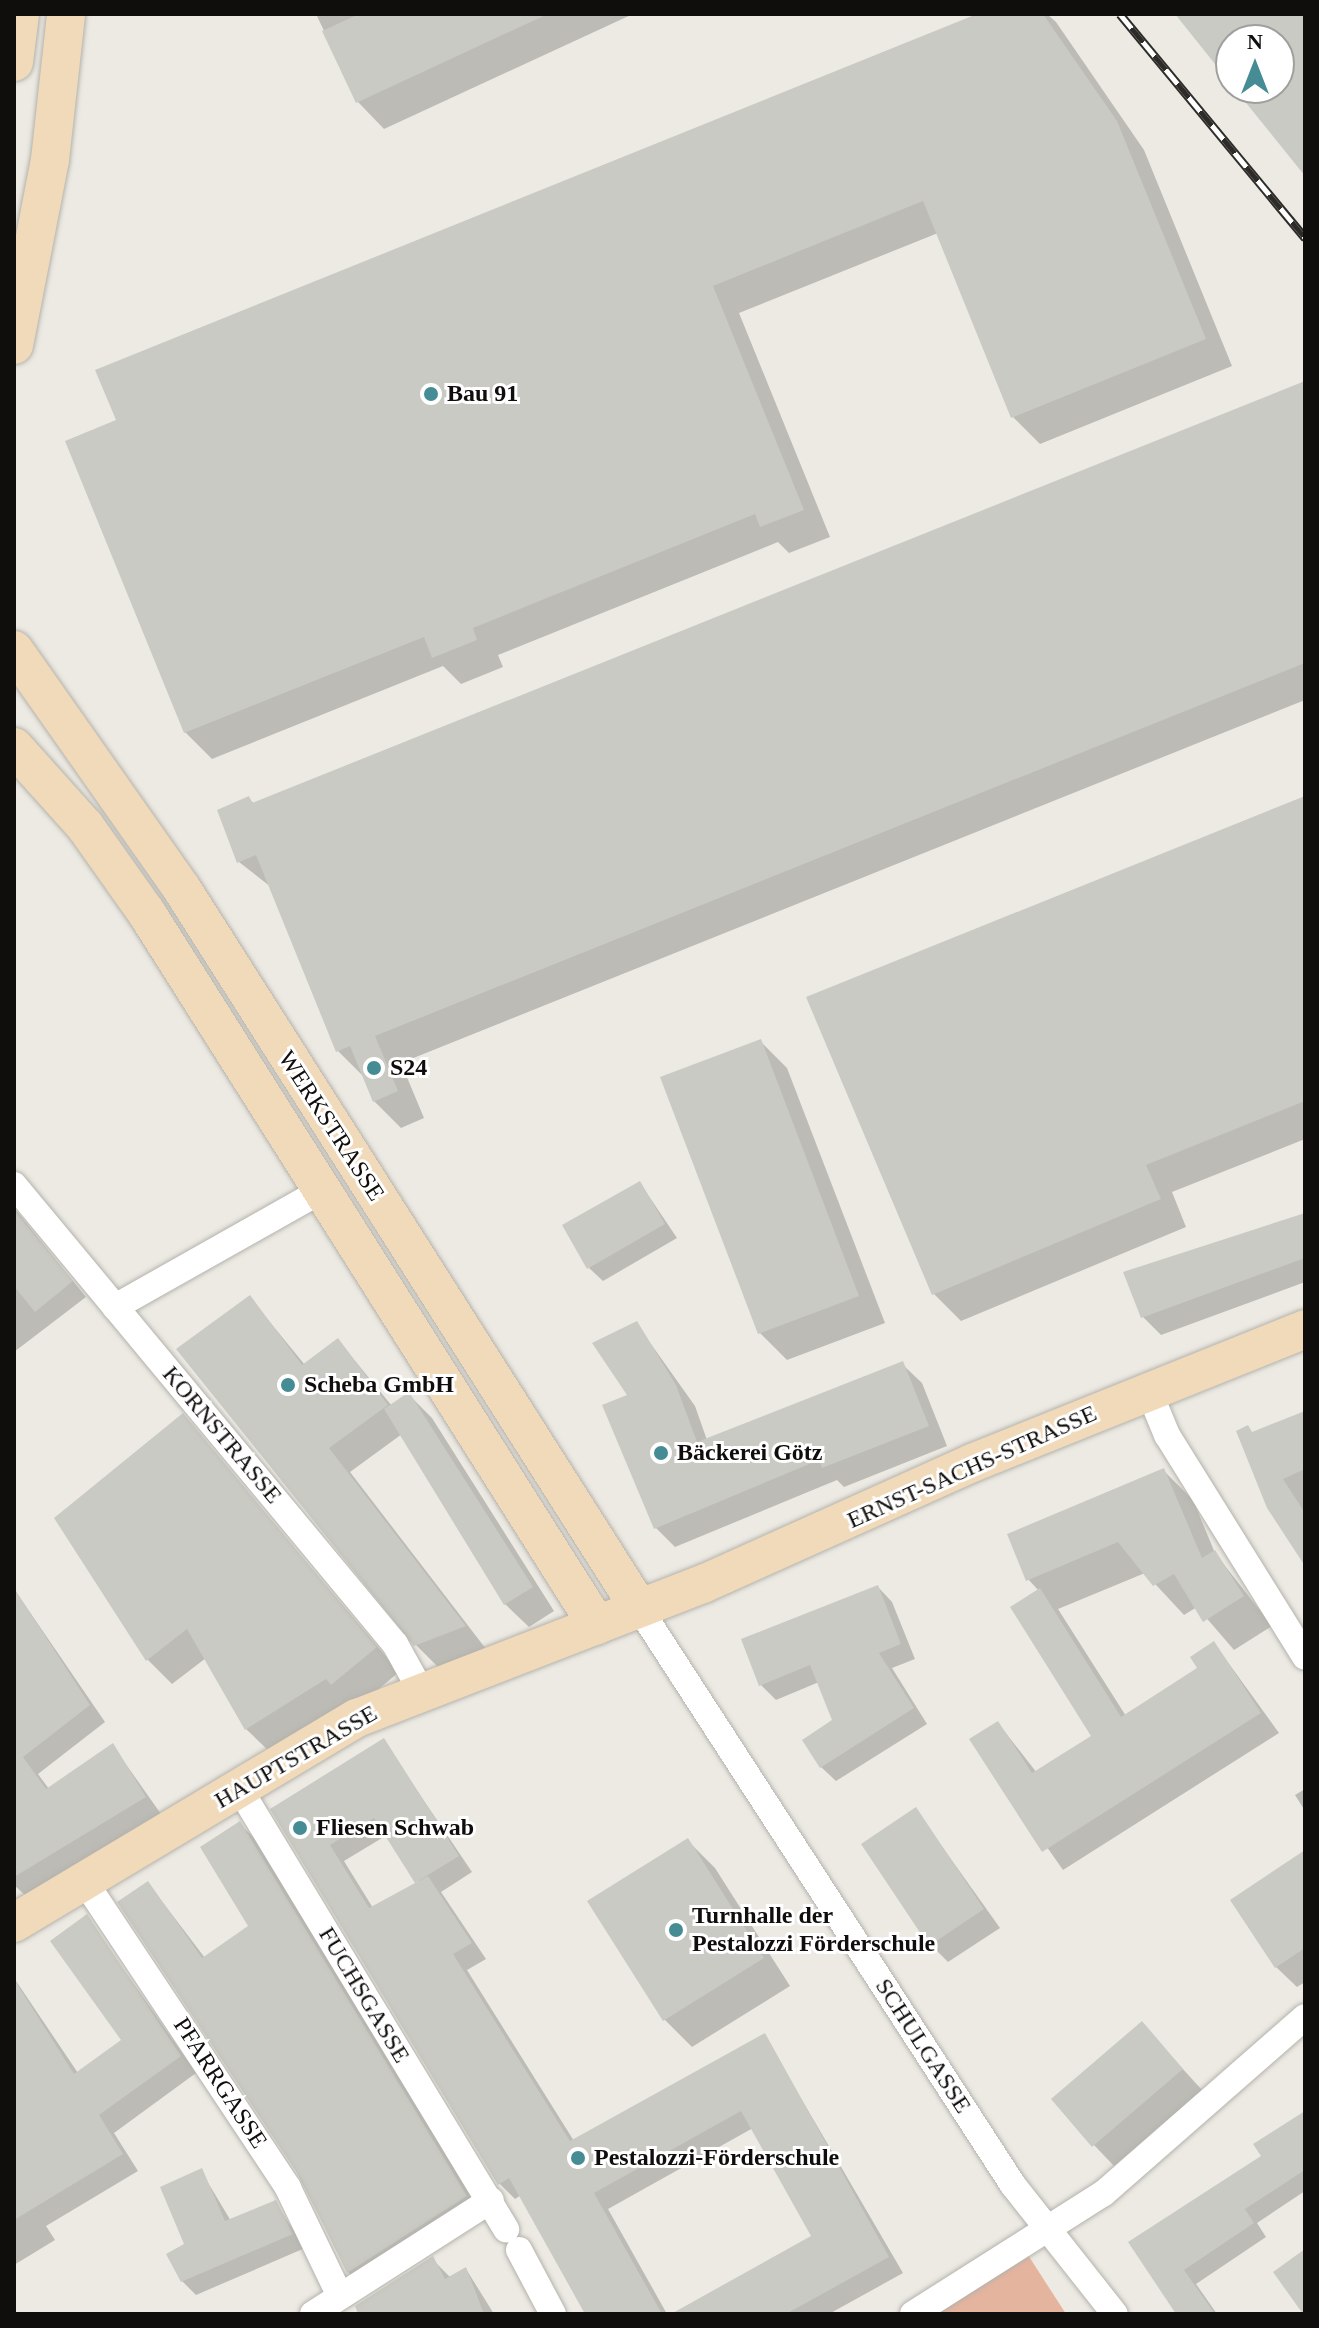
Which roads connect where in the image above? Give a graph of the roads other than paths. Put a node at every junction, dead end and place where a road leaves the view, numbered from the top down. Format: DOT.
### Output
graph roads {
  1 [pos="20,14"];
  2 [pos="66,14"];
  3 [pos="14,62"];
  4 [pos="14,345"];
  5 [pos="14,650"];
  6 [pos="17,753"];
  7 [pos="14,1185"];
  8 [pos="324,1189"];
  9 [pos="115,1307"];
  10 [pos="1305,1329"];
  11 [pos="1148,1389"];
  12 [pos="639,1608"];
  13 [pos="597,1625"];
  14 [pos="1305,1657"];
  15 [pos="421,1691"];
  16 [pos="239,1788"];
  17 [pos="85,1882"];
  18 [pos="14,1923"];
  19 [pos="1305,2017"];
  20 [pos="491,2200"];
  21 [pos="1050,2231"];
  22 [pos="339,2294"];
  23 [pos="313,2314"];
  24 [pos="553,2314"];
  25 [pos="913,2314"];
  26 [pos="1115,2314"];
  1 -- 3 [label="main road"];
  2 -- 4 [label="main road"];
  5 -- 12 [label="main road, WERKSTRASSE"];
  6 -- 8 [label="main road, WERKSTRASSE"];
  7 -- 9 [label="street, KORNSTRASSE"];
  8 -- 9 [label="street"];
  8 -- 13 [label="main road, WERKSTRASSE"];
  9 -- 15 [label="street, KORNSTRASSE"];
  10 -- 11 [label="main road, ERNST-SACHS-STRASSE"];
  11 -- 12 [label="main road, ERNST-SACHS-STRASSE"];
  11 -- 14 [label="street"];
  12 -- 13 [label="main road, HAUPTSTRASSE"];
  12 -- 21 [label="street, SCHULGASSE"];
  13 -- 15 [label="main road, HAUPTSTRASSE"];
  15 -- 16 [label="main road, HAUPTSTRASSE"];
  16 -- 17 [label="main road, HAUPTSTRASSE"];
  16 -- 20 [label="street, FUCHSGASSE"];
  17 -- 18 [label="main road, HAUPTSTRASSE"];
  17 -- 22 [label="street, PFARRGASSE"];
  19 -- 21 [label="street"];
  20 -- 22 [label="street"];
  20 -- 24 [label="street, FUCHSGASSE"];
  21 -- 25 [label="street"];
  21 -- 26 [label="street, SCHULGASSE"];
  22 -- 23 [label="street"];
}
